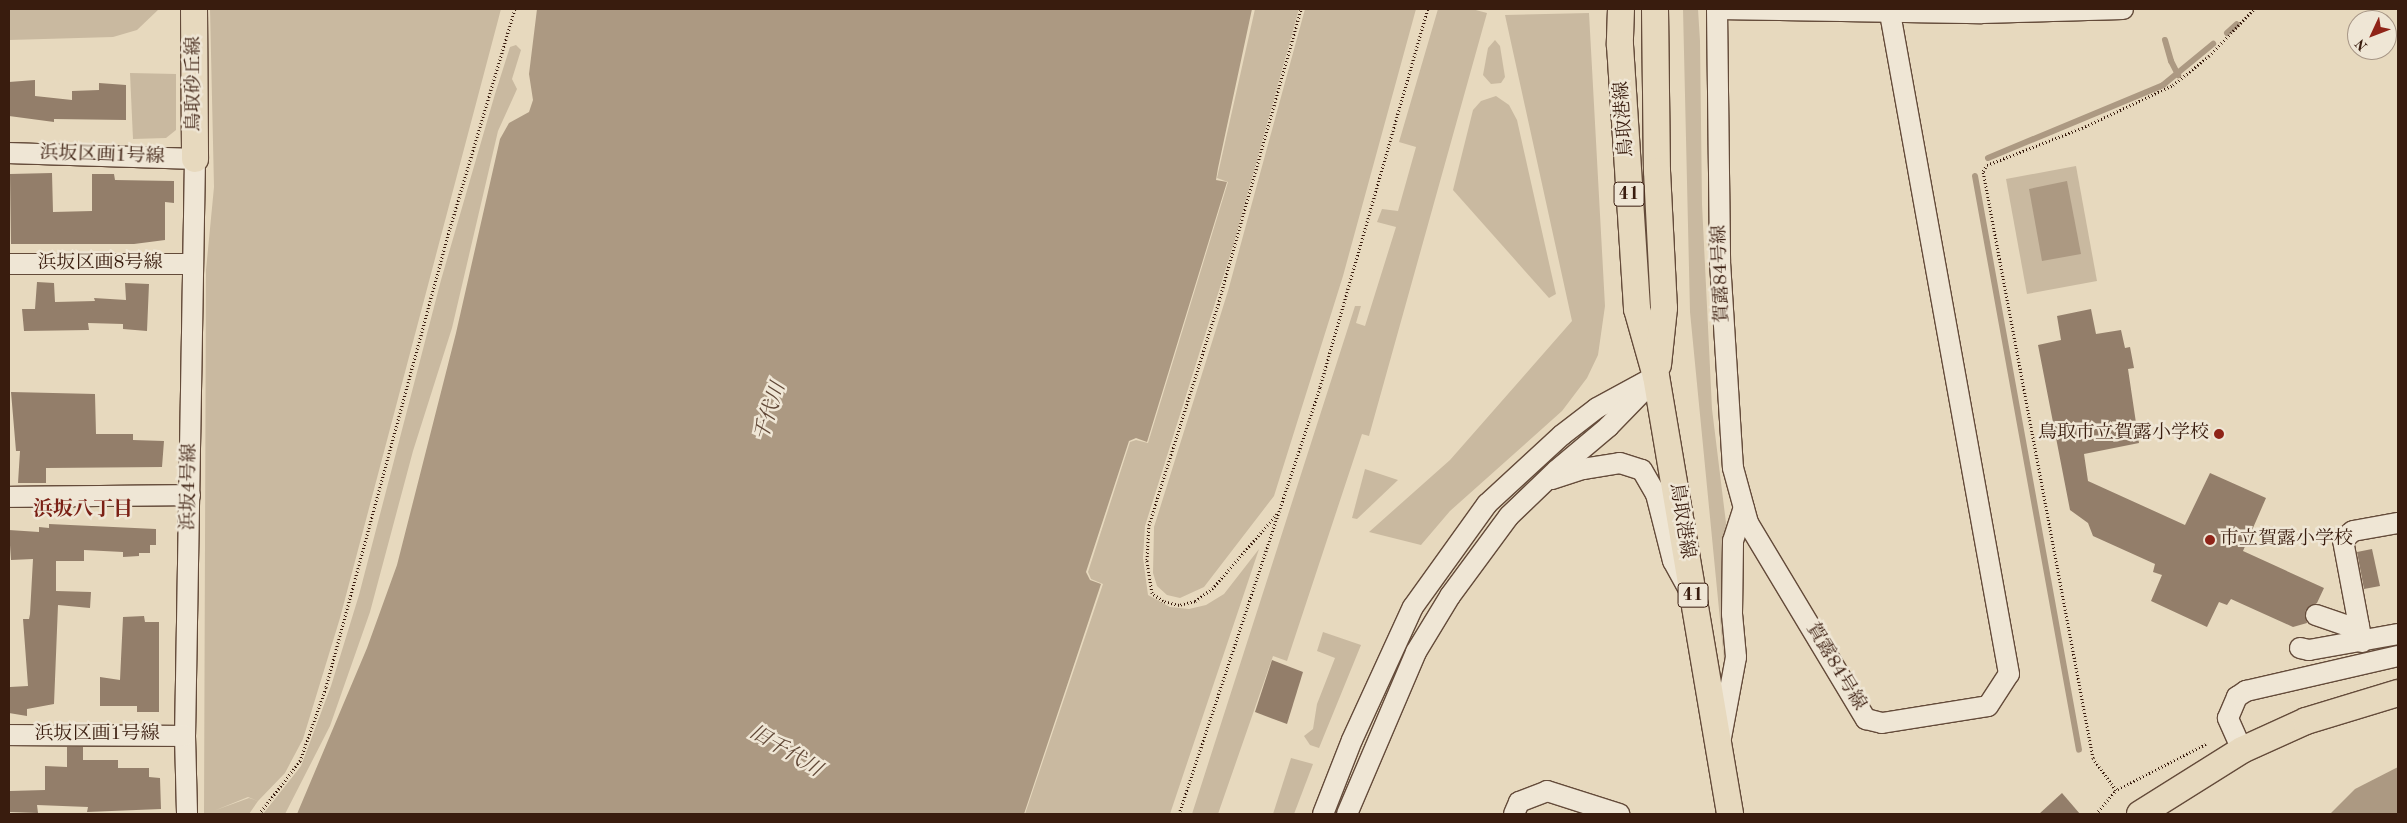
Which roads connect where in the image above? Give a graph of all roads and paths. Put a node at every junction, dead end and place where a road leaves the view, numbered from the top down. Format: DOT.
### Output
graph roads {
  1 [pos="194,9"];
  2 [pos="515,9"];
  3 [pos="1301,9"];
  4 [pos="1428,9"];
  5 [pos="1621,9"];
  6 [pos="1655,9"];
  7 [pos="1717,9"];
  8 [pos="2123,9"];
  9 [pos="2254,9"];
  10 [pos="1890,13"];
  11 [pos="9,153"];
  12 [pos="195,159"];
  13 [pos="9,264"];
  14 [pos="192,264"];
  15 [pos="1656,376"];
  16 [pos="1544,481"];
  17 [pos="190,495"];
  18 [pos="9,497"];
  19 [pos="1744,508"];
  20 [pos="1279,512"];
  21 [pos="2398,523"];
  22 [pos="1693,596"];
  23 [pos="2316,616"];
  24 [pos="2360,634"];
  25 [pos="2398,634"];
  26 [pos="2300,648"];
  27 [pos="2398,656"];
  28 [pos="2398,692"];
  29 [pos="9,735"];
  30 [pos="185,736"];
  31 [pos="2237,740"];
  32 [pos="1720,742"];
  33 [pos="2116,790"];
  34 [pos="187,814"];
  35 [pos="259,814"];
  36 [pos="1179,814"];
  37 [pos="1323,814"];
  38 [pos="1346,814"];
  39 [pos="1514,814"];
  40 [pos="1619,814"];
  41 [pos="1730,814"];
  42 [pos="2096,814"];
  43 [pos="2140,814"];
  1 -- 12 [label="main road, 鳥取砂丘線"];
  2 -- 35 [label="path"];
  3 -- 20 [label="path"];
  4 -- 20 [label="path"];
  5 -- 15 [label="main road, 鳥取港線 / 41"];
  6 -- 15 [label="main road, 鳥取港線 / 41"];
  7 -- 10 [label="street"];
  7 -- 19 [label="street, 賀露84号線"];
  8 -- 10 [label="street"];
  9 -- 33 [label="path"];
  10 -- 19 [label="street, 賀露84号線"];
  11 -- 12 [label="street, 浜坂区画1号線"];
  12 -- 14 [label="street, 浜坂4号線"];
  13 -- 14 [label="street, 浜坂区画8号線"];
  14 -- 17 [label="street, 浜坂4号線"];
  15 -- 16 [label="street"];
  15 -- 22 [label="main road, 鳥取港線 / 41"];
  15 -- 37 [label="street"];
  16 -- 22 [label="street"];
  16 -- 38 [label="street"];
  17 -- 18 [label="street"];
  17 -- 30 [label="street, 浜坂4号線"];
  19 -- 32 [label="street"];
  20 -- 36 [label="path"];
  21 -- 24 [label="street"];
  22 -- 32 [label="main road, 鳥取港線 / 41"];
  23 -- 24 [label="street"];
  24 -- 25 [label="street"];
  24 -- 26 [label="street"];
  27 -- 31 [label="street"];
  28 -- 31 [label="main road"];
  29 -- 30 [label="street, 浜坂区画1号線"];
  30 -- 34 [label="street, 浜坂4号線"];
  31 -- 33 [label="path"];
  31 -- 43 [label="main road"];
  32 -- 41 [label="main road, 鳥取港線 / 41"];
  33 -- 42 [label="path"];
  39 -- 40 [label="street"];
}
